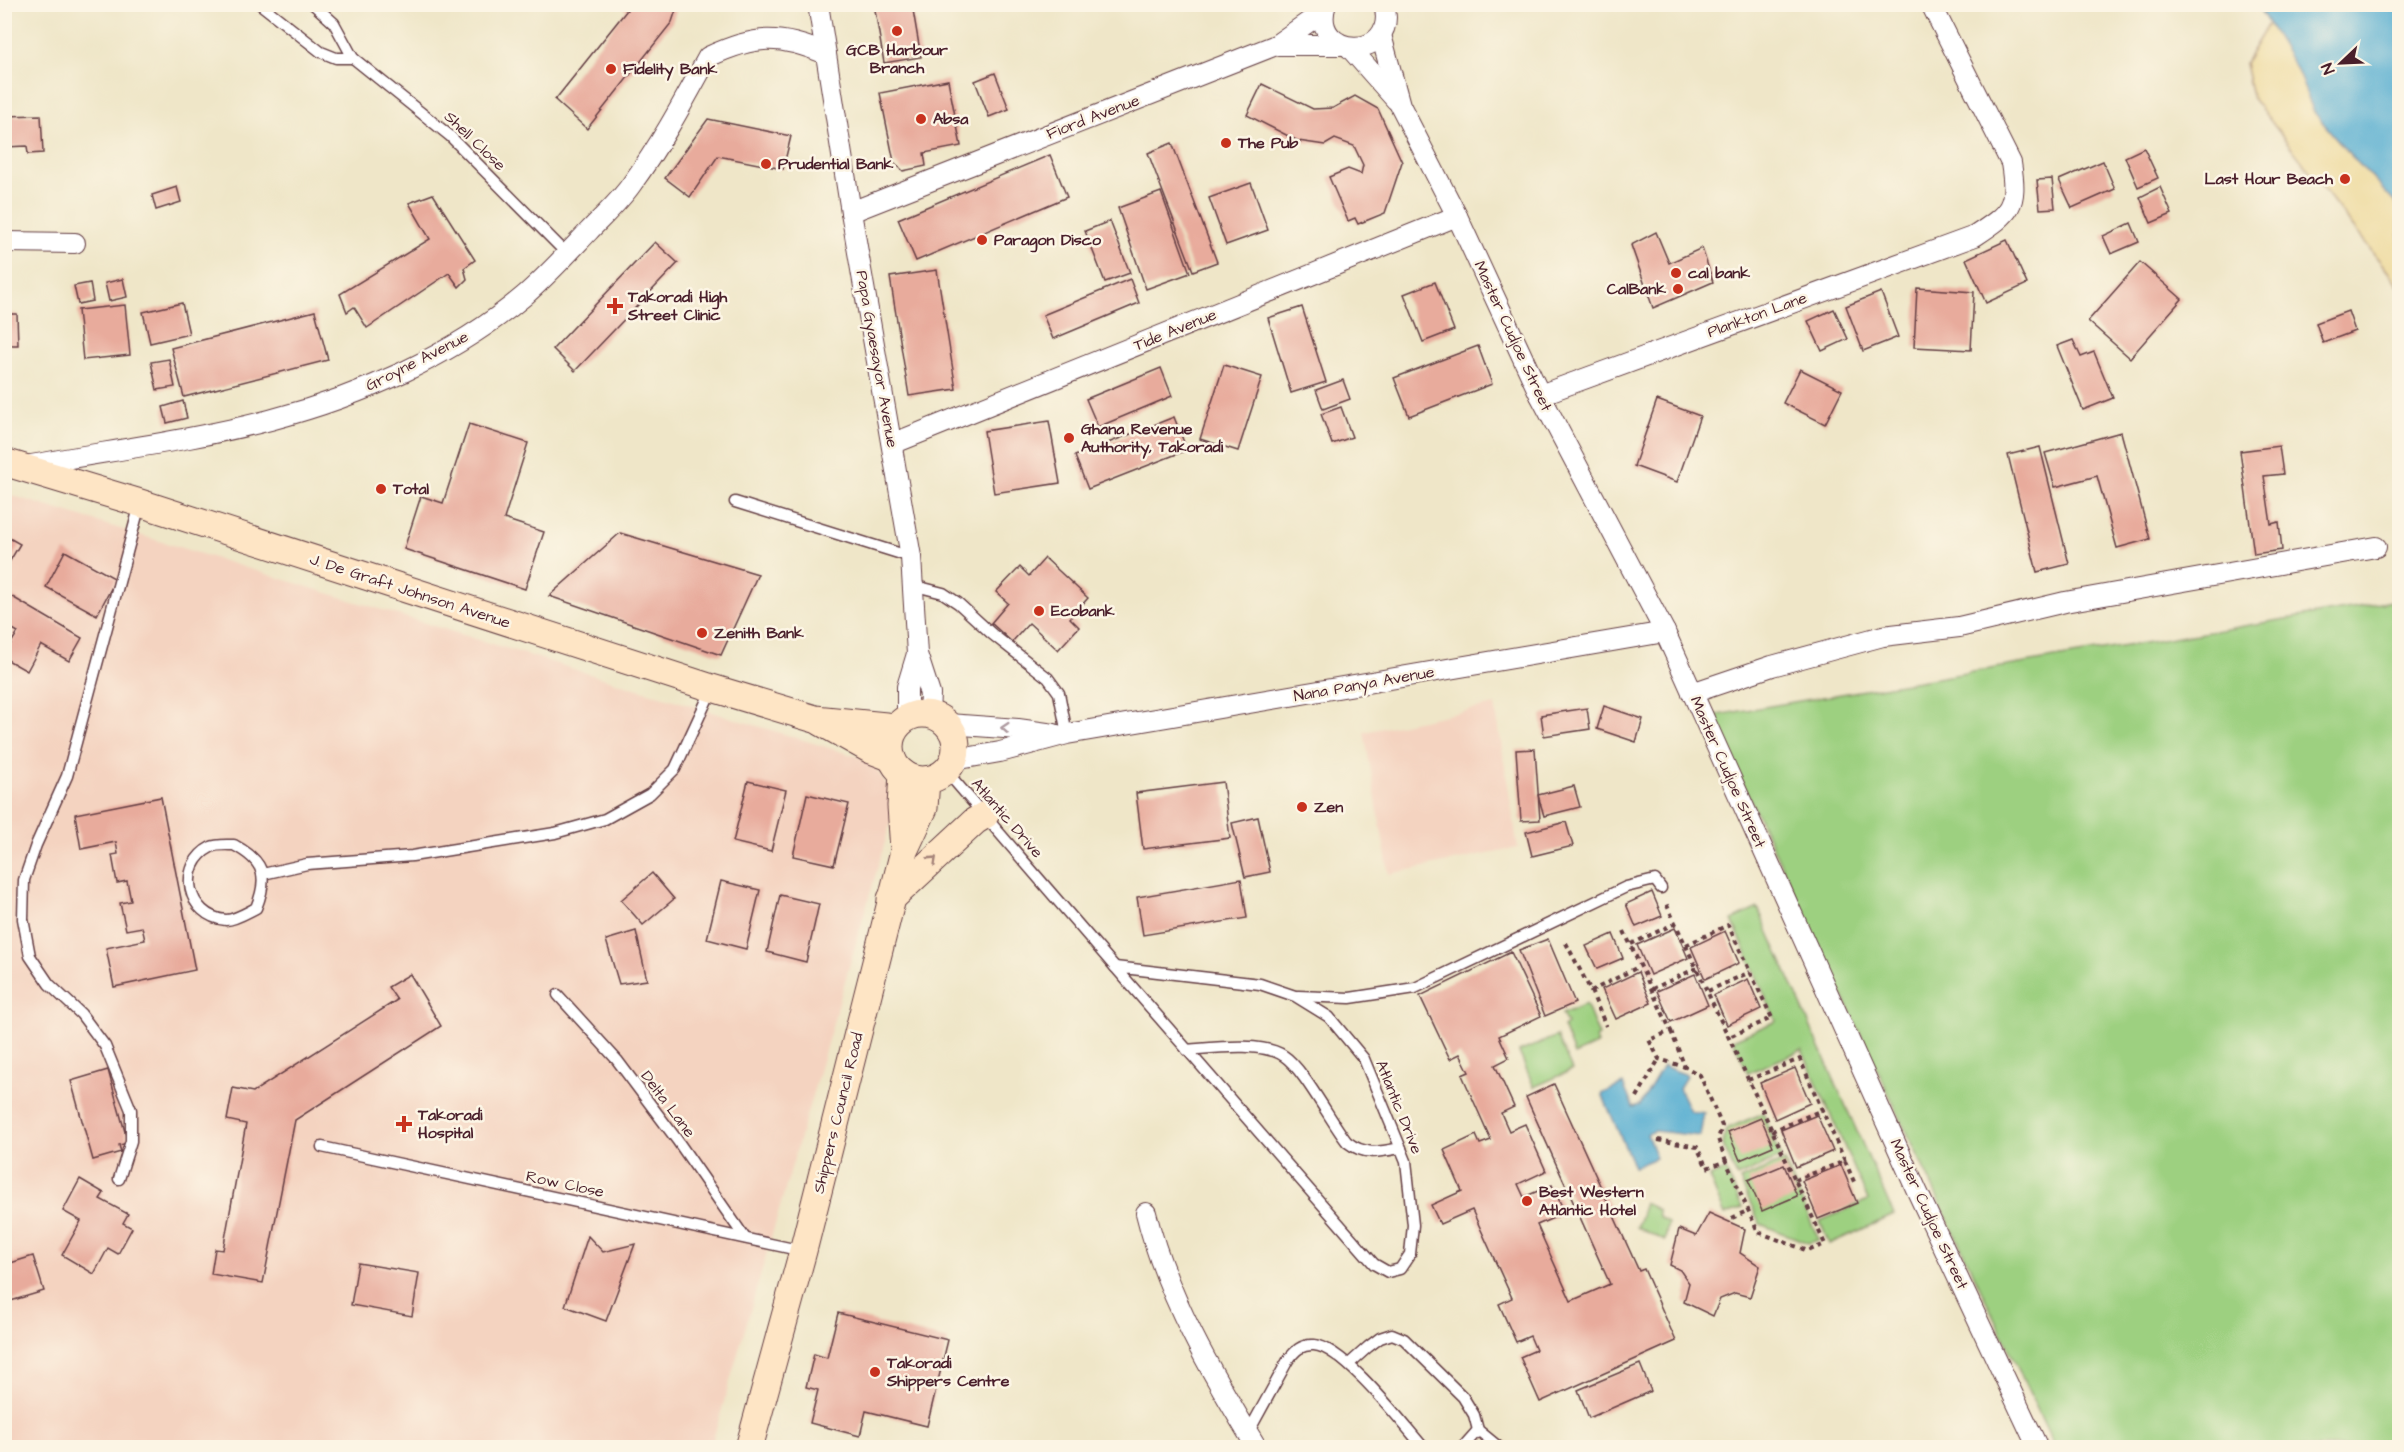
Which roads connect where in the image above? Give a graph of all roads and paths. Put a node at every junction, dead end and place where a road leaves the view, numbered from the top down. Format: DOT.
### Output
graph roads {
  1 [pos="260,4"];
  2 [pos="312,4"];
  3 [pos="818,4"];
  4 [pos="1384,4"];
  5 [pos="1931,4"];
  6 [pos="1325,8"];
  7 [pos="1381,35"];
  8 [pos="1276,45"];
  9 [pos="1345,46"];
  10 [pos="826,54"];
  11 [pos="353,58"];
  12 [pos="1400,105"];
  13 [pos="851,212"];
  14 [pos="1457,216"];
  15 [pos="4,242"];
  16 [pos="75,243"];
  17 [pos="567,254"];
  18 [pos="1540,395"];
  19 [pos="892,444"];
  20 [pos="14,464"];
  21 [pos="735,502"];
  22 [pos="140,503"];
  23 [pos="2376,547"];
  24 [pos="911,557"];
  25 [pos="912,585"];
  26 [pos="1665,632"];
  27 [pos="712,688"];
  28 [pos="1692,693"];
  29 [pos="815,718"];
  30 [pos="920,720"];
  31 [pos="1065,735"];
  32 [pos="924,768"];
  33 [pos="985,815"];
  34 [pos="263,874"];
  35 [pos="1662,892"];
  36 [pos="890,900"];
  37 [pos="1676,923"];
  38 [pos="1624,931"];
  39 [pos="1566,943"];
  40 [pos="1631,944"];
  41 [pos="1686,945"];
  42 [pos="1641,966"];
  43 [pos="1115,967"];
  44 [pos="1697,968"];
  45 [pos="1750,972"];
  46 [pos="1652,989"];
  47 [pos="1591,991"];
  48 [pos="1708,992"];
  49 [pos="558,996"];
  50 [pos="1294,996"];
  51 [pos="1606,1026"];
  52 [pos="1671,1031"];
  53 [pos="1729,1037"];
  54 [pos="1187,1050"];
  55 [pos="1659,1059"];
  56 [pos="1685,1067"];
  57 [pos="1748,1080"];
  58 [pos="1637,1097"];
  59 [pos="1822,1110"];
  60 [pos="1772,1131"];
  61 [pos="1658,1140"];
  62 [pos="321,1147"];
  63 [pos="1401,1148"];
  64 [pos="1726,1161"];
  65 [pos="1845,1161"];
  66 [pos="119,1179"];
  67 [pos="1795,1180"];
  68 [pos="1855,1184"];
  69 [pos="1749,1210"];
  70 [pos="1146,1213"];
  71 [pos="1732,1218"];
  72 [pos="745,1238"];
  73 [pos="803,1251"];
  74 [pos="1349,1364"];
  75 [pos="1478,1430"];
  76 [pos="1253,1440"];
  77 [pos="749,1448"];
  78 [pos="1425,1448"];
  79 [pos="1462,1448"];
  80 [pos="1500,1448"];
  81 [pos="2038,1448"];
  1 -- 11 [label="lane, Shell Close"];
  2 -- 11 [label="lane, Shell Close"];
  3 -- 10 [label="street, Papa Gyaesayor Avenue"];
  4 -- 7 [label="street"];
  5 -- 18 [label="street, Plankton Lane"];
  6 -- 8 [label="street"];
  6 -- 9 [label="street, Master Cudjoe Street"];
  7 -- 9 [label="street, Fiord Avenue"];
  7 -- 12 [label="street, Master Cudjoe Street"];
  8 -- 9 [label="street, Fiord Avenue"];
  8 -- 13 [label="street, Fiord Avenue"];
  9 -- 12 [label="street, Master Cudjoe Street"];
  10 -- 13 [label="street, Papa Gyaesayor Avenue"];
  10 -- 17 [label="street, Groyne Avenue"];
  11 -- 17 [label="lane, Shell Close"];
  12 -- 14 [label="street, Master Cudjoe Street"];
  13 -- 19 [label="street, Papa Gyaesayor Avenue"];
  14 -- 18 [label="street, Master Cudjoe Street"];
  14 -- 19 [label="street, Tide Avenue"];
  15 -- 16 [label="street"];
  17 -- 20 [label="street, Groyne Avenue"];
  18 -- 26 [label="street, Master Cudjoe Street"];
  19 -- 24 [label="street, Papa Gyaesayor Avenue"];
  20 -- 22 [label="street, J. De Graft Johnson Avenue"];
  21 -- 24 [label="lane"];
  22 -- 27 [label="street, J. De Graft Johnson Avenue"];
  22 -- 66 [label="lane"];
  23 -- 28 [label="street"];
  24 -- 25 [label="street, Papa Gyaesayor Avenue"];
  25 -- 30 [label="street, Papa Gyaesayor Avenue"];
  25 -- 31 [label="lane"];
  26 -- 28 [label="street, Master Cudjoe Street"];
  26 -- 31 [label="street, Nana Panya Avenue"];
  27 -- 29 [label="street, J. De Graft Johnson Avenue"];
  27 -- 34 [label="lane"];
  28 -- 81 [label="street, Master Cudjoe Street"];
  29 -- 30 [label="street, J. De Graft Johnson Avenue"];
  29 -- 32 [label="street, J. De Graft Johnson Avenue"];
  31 -- 30 [label="street, Nana Panya Avenue, one-way"];
  30 -- 32 [label="street"];
  30 -- 32 [label="street"];
  31 -- 32 [label="street, Nana Panya Avenue"];
  32 -- 33 [label="lane, Atlantic Drive"];
  32 -- 36 [label="street, Shippers Council Road"];
  36 -- 33 [label="street, one-way"];
  33 -- 43 [label="lane, Atlantic Drive"];
  34 -- 34 [label="lane"];
  35 -- 37 [label="path"];
  35 -- 50 [label="lane"];
  36 -- 73 [label="street, Shippers Council Road"];
  37 -- 40 [label="path"];
  37 -- 41 [label="path"];
  38 -- 40 [label="path"];
  39 -- 47 [label="path"];
  40 -- 42 [label="path"];
  41 -- 44 [label="path"];
  41 -- 45 [label="path"];
  42 -- 46 [label="path"];
  42 -- 47 [label="path"];
  43 -- 50 [label="lane, Atlantic Drive"];
  43 -- 54 [label="lane, Atlantic Drive"];
  44 -- 46 [label="path"];
  44 -- 48 [label="path"];
  45 -- 48 [label="path"];
  45 -- 53 [label="path"];
  46 -- 52 [label="path"];
  47 -- 51 [label="path"];
  48 -- 53 [label="path"];
  49 -- 72 [label="lane, Delta Lane"];
  50 -- 63 [label="lane, Atlantic Drive"];
  52 -- 55 [label="path"];
  52 -- 56 [label="path"];
  53 -- 57 [label="path"];
  54 -- 63 [label="lane"];
  54 -- 63 [label="lane, Atlantic Drive"];
  55 -- 56 [label="path"];
  55 -- 58 [label="path"];
  56 -- 64 [label="path"];
  57 -- 59 [label="path"];
  57 -- 60 [label="path"];
  59 -- 60 [label="path"];
  59 -- 65 [label="path"];
  60 -- 67 [label="path"];
  61 -- 64 [label="path"];
  62 -- 72 [label="lane, Row Close"];
  64 -- 69 [label="path"];
  65 -- 67 [label="path"];
  65 -- 68 [label="path"];
  67 -- 69 [label="path"];
  69 -- 71 [label="path"];
  70 -- 76 [label="street"];
  72 -- 73 [label="lane, Row Close"];
  73 -- 77 [label="street, Shippers Council Road"];
  74 -- 75 [label="lane"];
  74 -- 76 [label="lane"];
  74 -- 78 [label="lane"];
  75 -- 79 [label="lane"];
  75 -- 80 [label="lane"];
}
